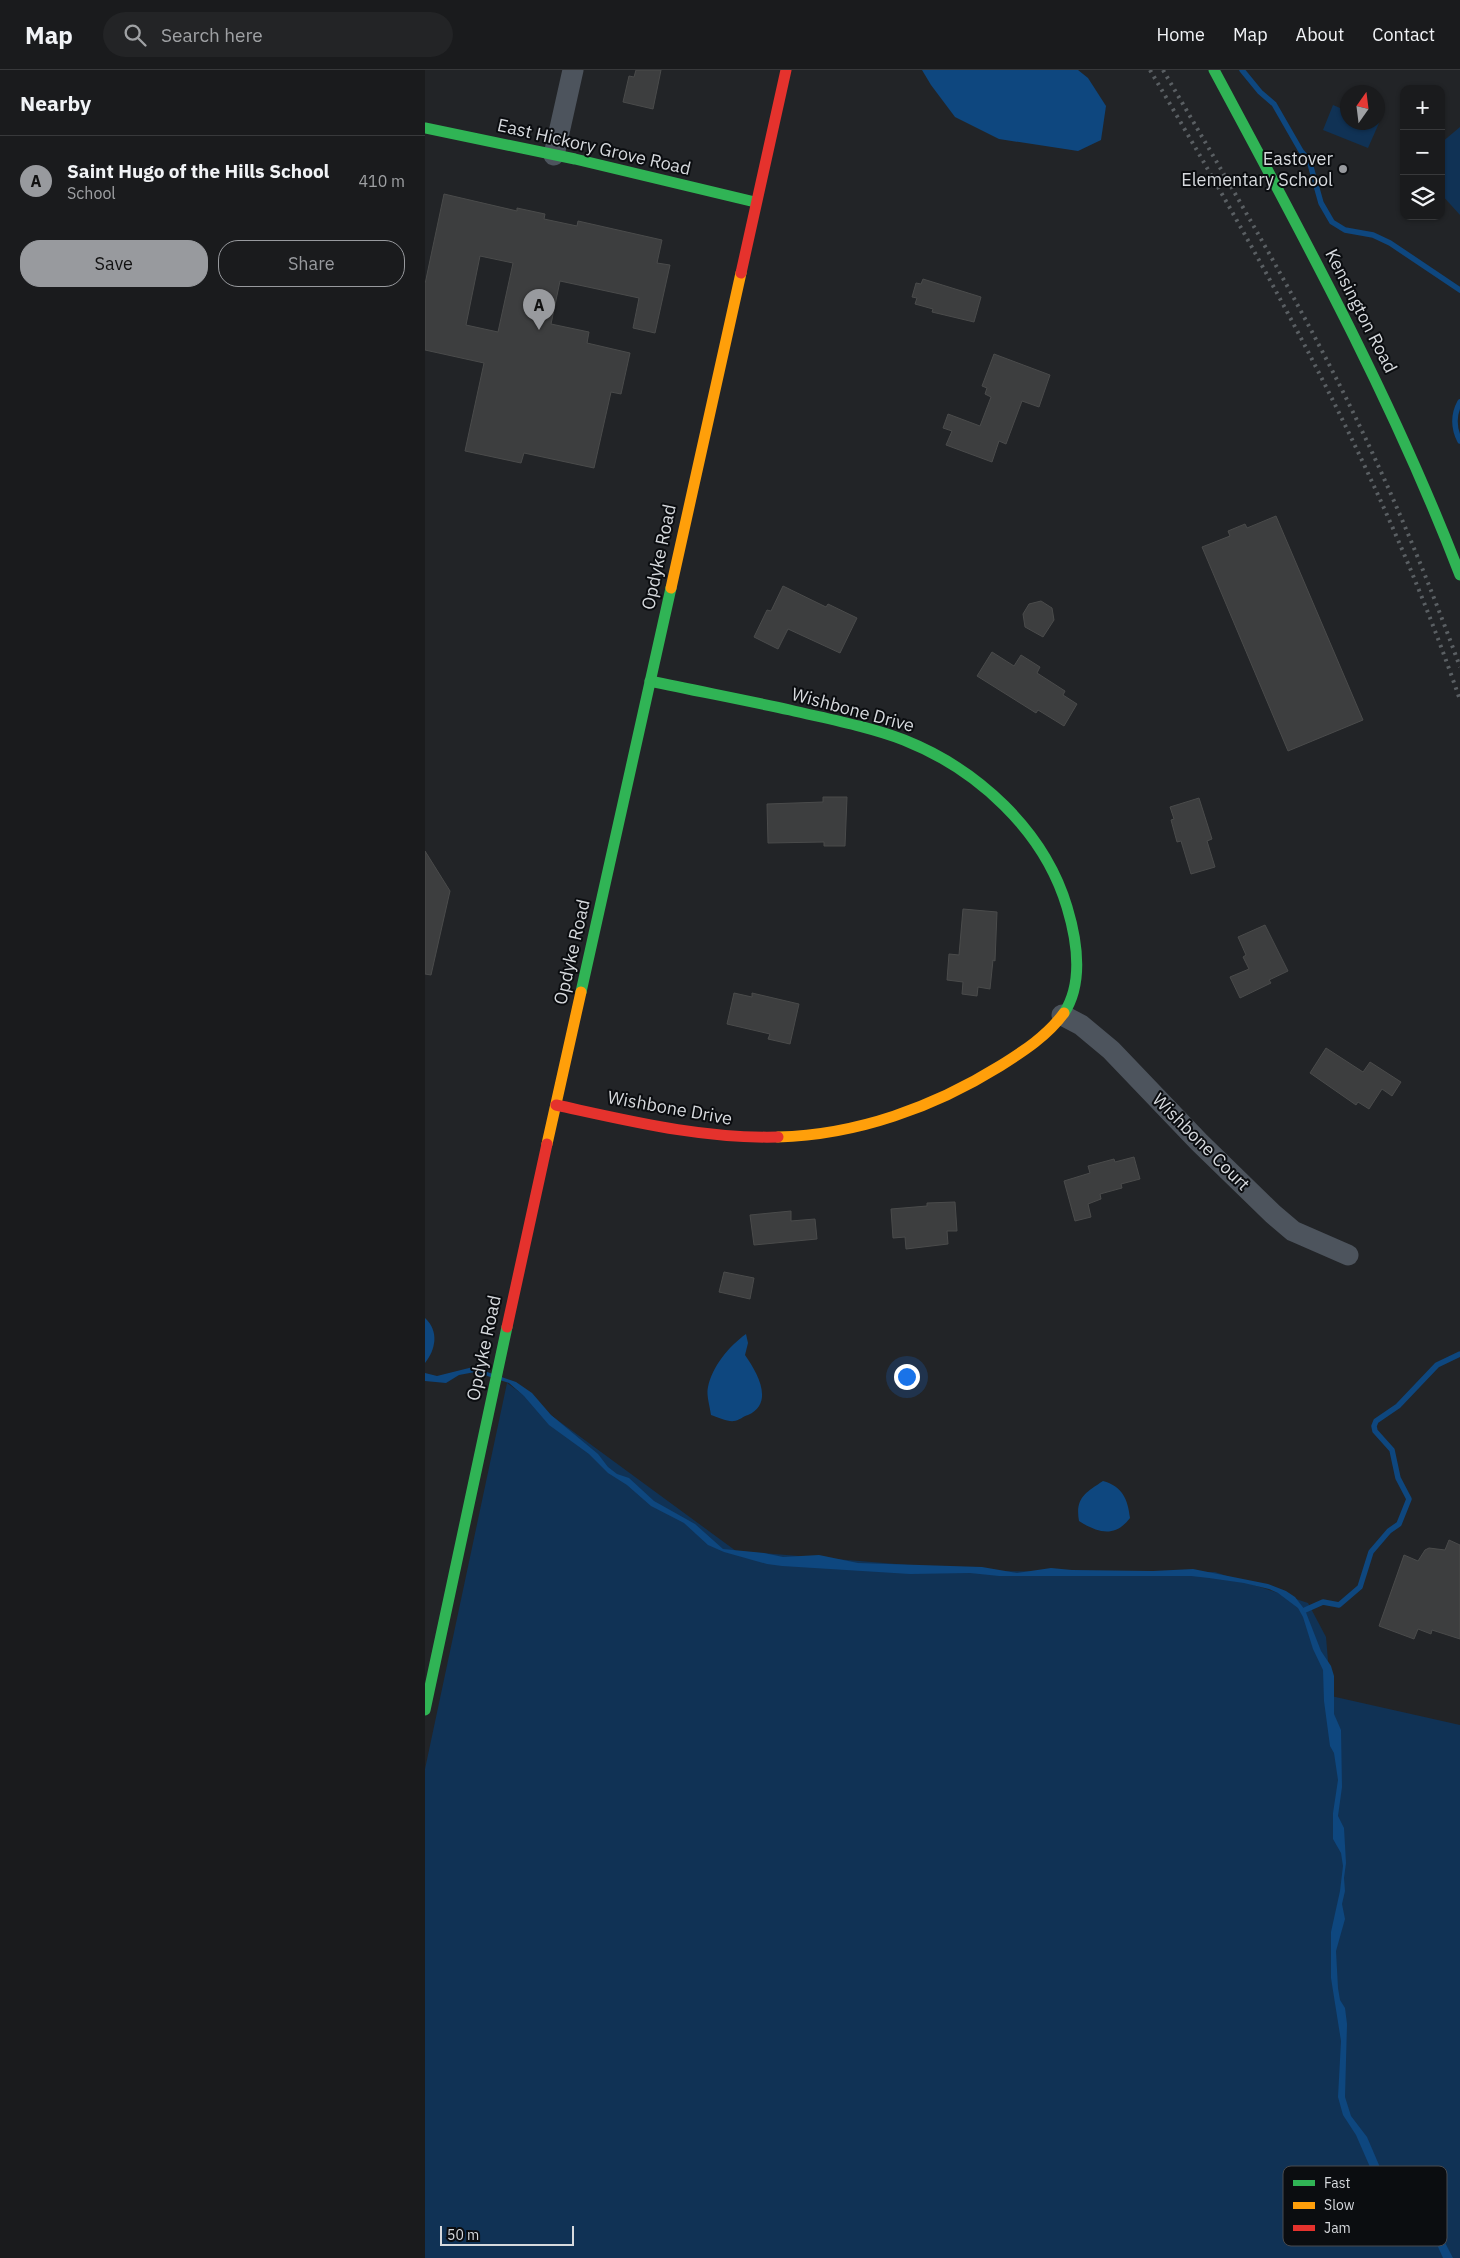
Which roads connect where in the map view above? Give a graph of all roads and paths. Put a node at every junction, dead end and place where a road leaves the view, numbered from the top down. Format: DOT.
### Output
graph roads {
  1 [pos="573,70"];
  2 [pos="785,70"];
  3 [pos="1214,70"];
  4 [pos="425,128"];
  5 [pos="554,155"];
  6 [pos="755,202"];
  7 [pos="1460,575"];
  8 [pos="650,681"];
  9 [pos="1063,1015"];
  10 [pos="556,1104"];
  11 [pos="1348,1255"];
  12 [pos="425,1710"];
  1 -- 5 [label="street"];
  2 -- 6 [label="street, Opdyke Road"];
  3 -- 7 [label="street, Kensington Road"];
  4 -- 5 [label="street, East Hickory Grove Road"];
  5 -- 6 [label="street, East Hickory Grove Road"];
  6 -- 8 [label="street, Opdyke Road"];
  8 -- 9 [label="street, Wishbone Drive"];
  8 -- 10 [label="street, Opdyke Road"];
  9 -- 10 [label="street, Wishbone Drive"];
  9 -- 11 [label="street, Wishbone Court"];
  10 -- 12 [label="street, Opdyke Road"];
}
